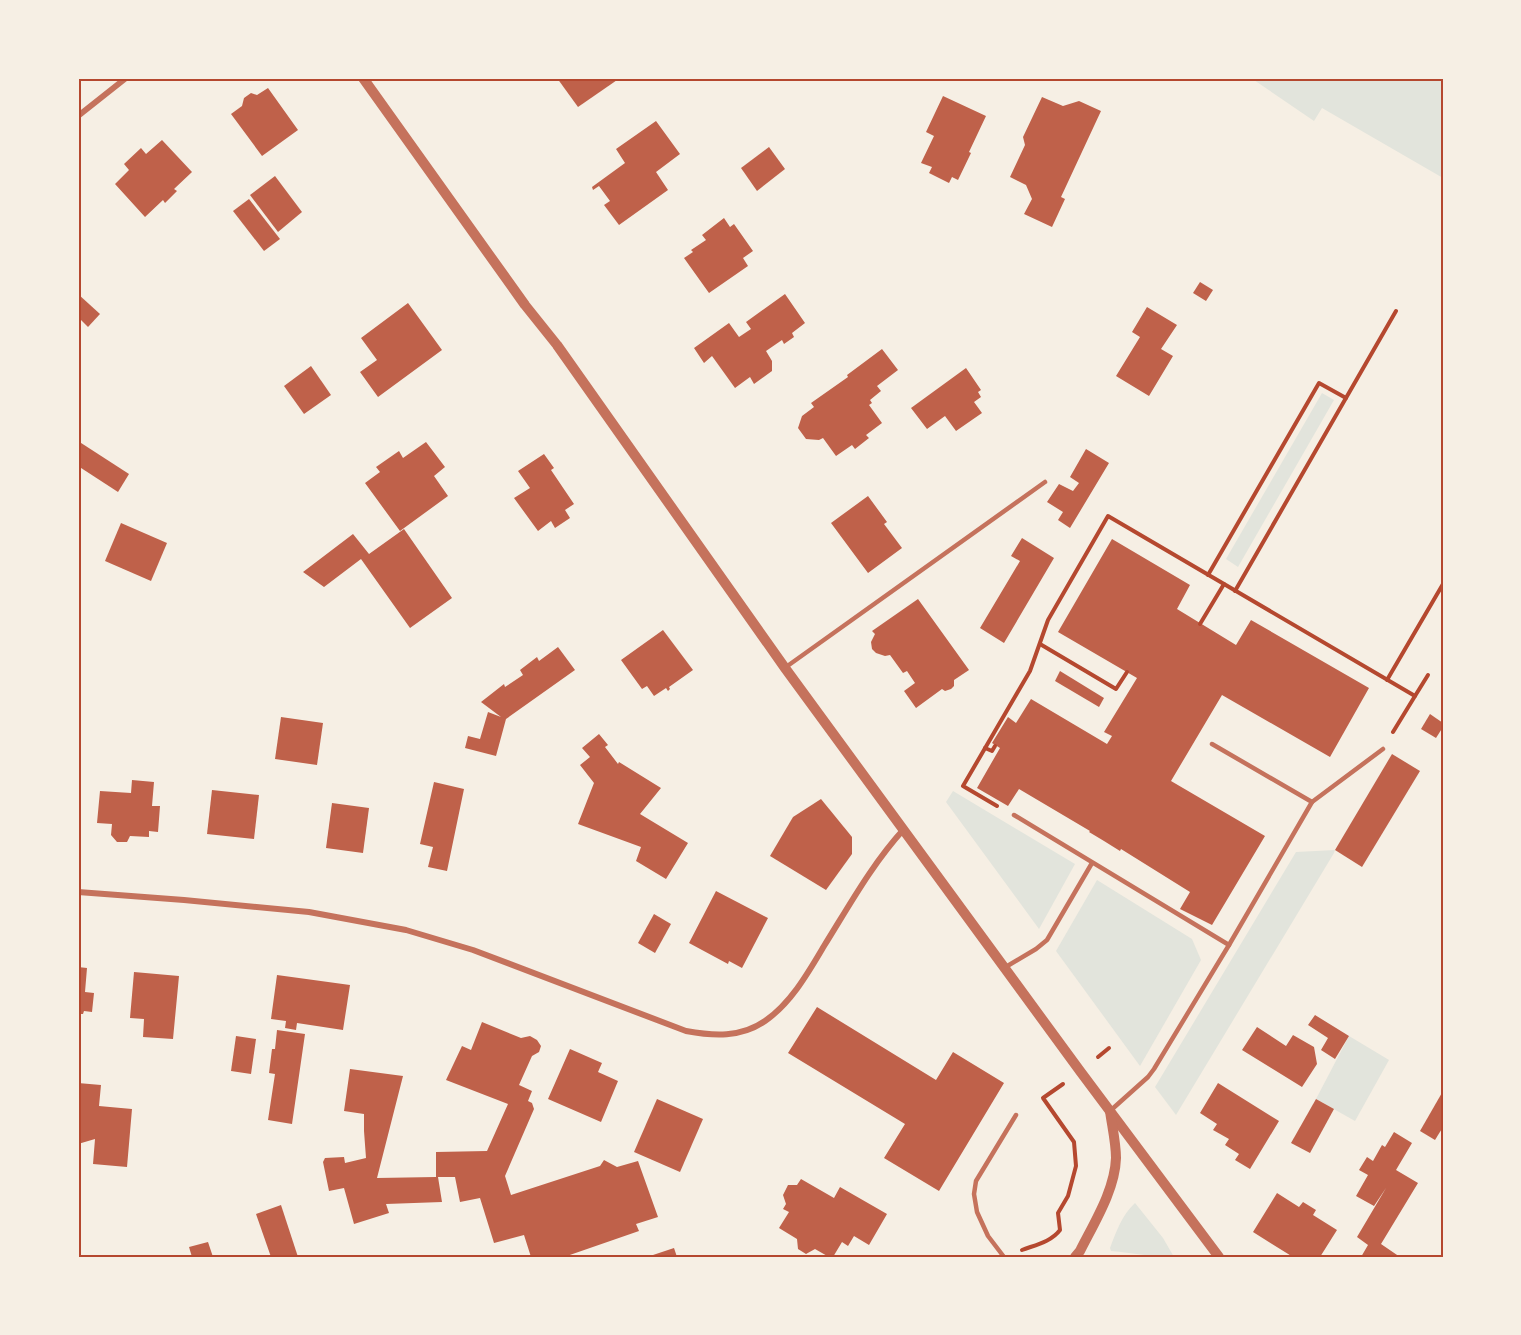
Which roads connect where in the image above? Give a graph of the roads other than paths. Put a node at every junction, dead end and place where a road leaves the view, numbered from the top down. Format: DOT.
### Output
graph roads {
  1 [pos="126,78"];
  2 [pos="363,78"];
  3 [pos="78,116"];
  4 [pos="1045,482"];
  5 [pos="785,668"];
  6 [pos="1212,744"];
  7 [pos="1383,749"];
  8 [pos="1312,802"];
  9 [pos="1014,815"];
  10 [pos="904,829"];
  11 [pos="1092,862"];
  12 [pos="78,892"];
  13 [pos="1229,945"];
  14 [pos="1004,968"];
  15 [pos="1110,1111"];
  16 [pos="1016,1115"];
  17 [pos="1003,1256"];
  18 [pos="1075,1257"];
  19 [pos="1219,1257"];
  1 -- 3 [label="street"];
  2 -- 5 [label="street"];
  4 -- 5 [label="lane"];
  5 -- 10 [label="street"];
  6 -- 8 [label="lane"];
  7 -- 8 [label="lane"];
  8 -- 13 [label="lane"];
  9 -- 11 [label="lane"];
  10 -- 12 [label="street"];
  10 -- 14 [label="street"];
  11 -- 13 [label="lane"];
  11 -- 14 [label="lane"];
  13 -- 15 [label="lane"];
  14 -- 15 [label="street"];
  15 -- 18 [label="street"];
  15 -- 19 [label="street"];
  16 -- 17 [label="lane"];
}
